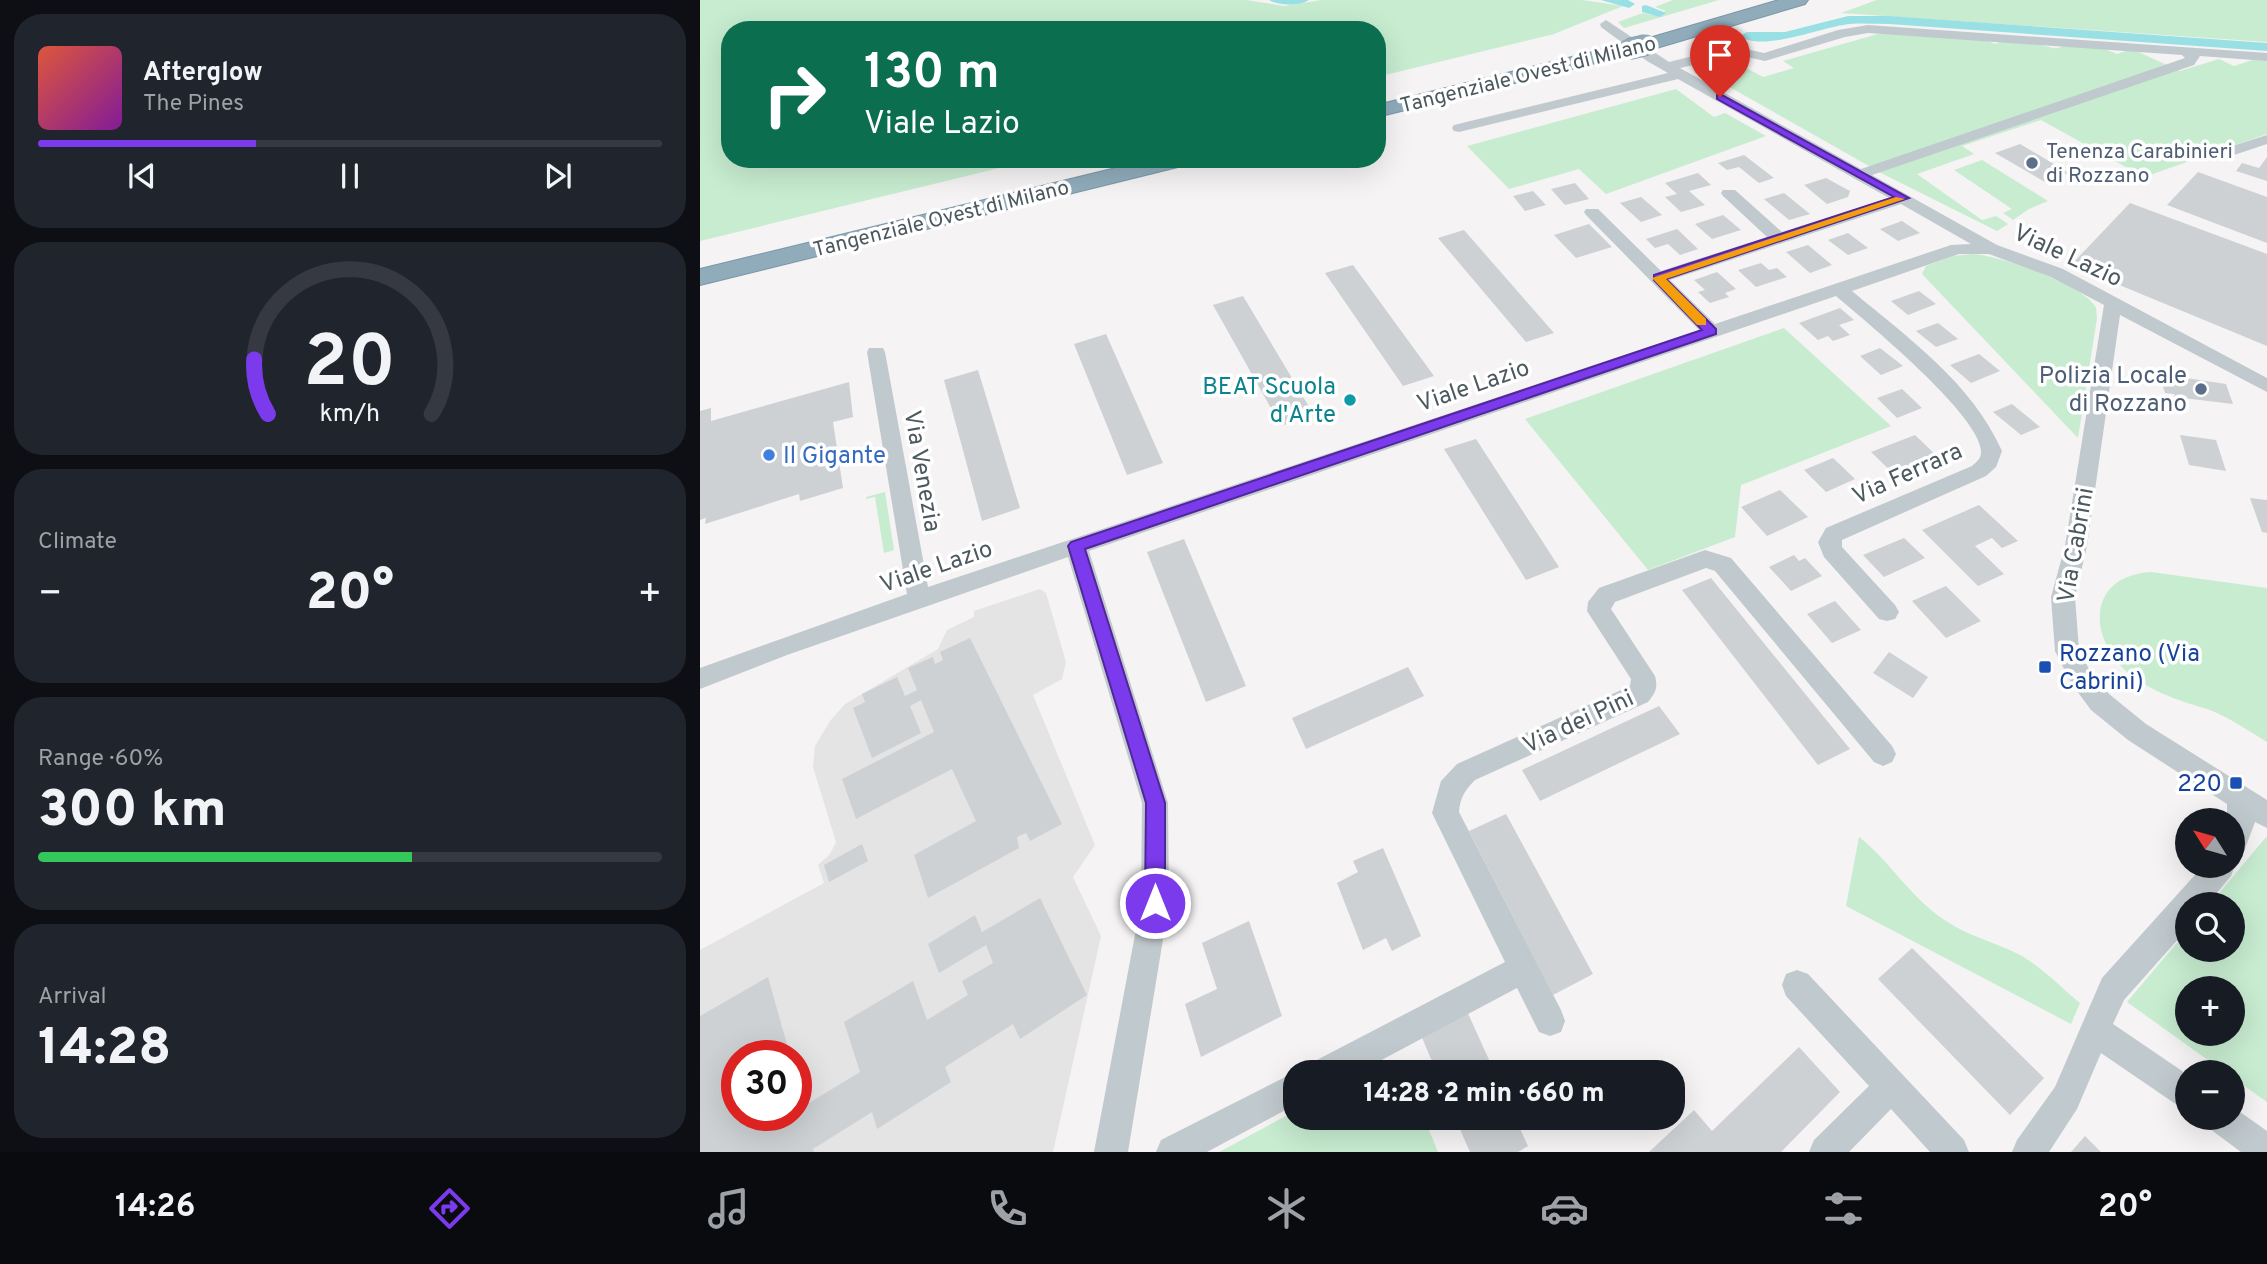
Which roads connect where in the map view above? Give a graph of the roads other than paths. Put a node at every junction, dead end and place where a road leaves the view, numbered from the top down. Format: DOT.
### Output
graph roads {
  1 [pos="1752,0"];
  2 [pos="1800,0"];
  3 [pos="1626,39"];
  4 [pos="2179,52"];
  5 [pos="2267,57"];
  6 [pos="1674,70"];
  7 [pos="1386,97"];
  8 [pos="1386,108"];
  9 [pos="1459,128"];
  10 [pos="2267,139"];
  11 [pos="2216,156"];
  12 [pos="1087,168"];
  13 [pos="1145,168"];
  14 [pos="1861,174"];
  15 [pos="1728,193"];
  16 [pos="1904,198"];
  17 [pos="1592,212"];
  18 [pos="1778,238"];
  19 [pos="1991,249"];
  20 [pos="700,260"];
  21 [pos="700,277"];
  22 [pos="1658,278"];
  23 [pos="1838,288"];
  24 [pos="2113,303"];
  25 [pos="1711,331"];
  26 [pos="876,352"];
  27 [pos="2262,381"];
  28 [pos="1076,546"];
  29 [pos="919,599"];
  30 [pos="1887,611"];
  31 [pos="700,679"];
  32 [pos="1883,754"];
  33 [pos="2240,797"];
  34 [pos="2240,808"];
  35 [pos="2267,815"];
  36 [pos="2211,878"];
  37 [pos="2200,892"];
  38 [pos="2175,920"];
  39 [pos="1522,969"];
  40 [pos="1797,985"];
  41 [pos="1550,1021"];
  42 [pos="2094,1029"];
  43 [pos="1349,1060"];
  44 [pos="2175,1085"];
  45 [pos="1891,1086"];
  46 [pos="1283,1094"];
  47 [pos="2237,1130"];
  48 [pos="1111,1152"];
  49 [pos="1173,1152"];
  50 [pos="1826,1152"];
  51 [pos="1952,1152"];
  52 [pos="2029,1152"];
  53 [pos="2267,1152"];
  1 -- 3 [label="highway, Tangenziale Ovest di Milano"];
  2 -- 3 [label="highway, Tangenziale Ovest di Milano"];
  3 -- 6 [label="street"];
  3 -- 7 [label="highway, Tangenziale Ovest di Milano"];
  3 -- 8 [label="highway, Tangenziale Ovest di Milano"];
  4 -- 5 [label="street"];
  4 -- 6 [label="street"];
  4 -- 14 [label="street"];
  6 -- 9 [label="street"];
  6 -- 14 [label="street"];
  10 -- 11 [label="street"];
  12 -- 20 [label="highway, Tangenziale Ovest di Milano"];
  13 -- 21 [label="highway, Tangenziale Ovest di Milano"];
  14 -- 16 [label="street"];
  15 -- 18 [label="street"];
  16 -- 18 [label="street"];
  16 -- 19 [label="street"];
  17 -- 22 [label="street"];
  18 -- 22 [label="street"];
  19 -- 23 [label="street, Viale Lazio"];
  19 -- 24 [label="street, Viale Lazio"];
  22 -- 25 [label="street"];
  23 -- 25 [label="street, Viale Lazio"];
  23 -- 30 [label="street, Via Ferrara"];
  24 -- 27 [label="street, Viale Lazio"];
  24 -- 33 [label="street, Via Cabrini"];
  25 -- 28 [label="street, Viale Lazio"];
  26 -- 29 [label="street, Via Venezia"];
  28 -- 29 [label="street, Viale Lazio"];
  28 -- 48 [label="street"];
  29 -- 31 [label="street, Viale Lazio"];
  32 -- 39 [label="street, Via dei Pini"];
  33 -- 34 [label="street"];
  33 -- 35 [label="street, Via Cabrini"];
  36 -- 37 [label="street"];
  38 -- 42 [label="street"];
  39 -- 41 [label="street, Via dei Pini"];
  39 -- 43 [label="street"];
  40 -- 45 [label="street"];
  42 -- 44 [label="street"];
  42 -- 52 [label="street"];
  45 -- 50 [label="street"];
  45 -- 51 [label="street"];
  46 -- 49 [label="street"];
  47 -- 53 [label="street"];
}
